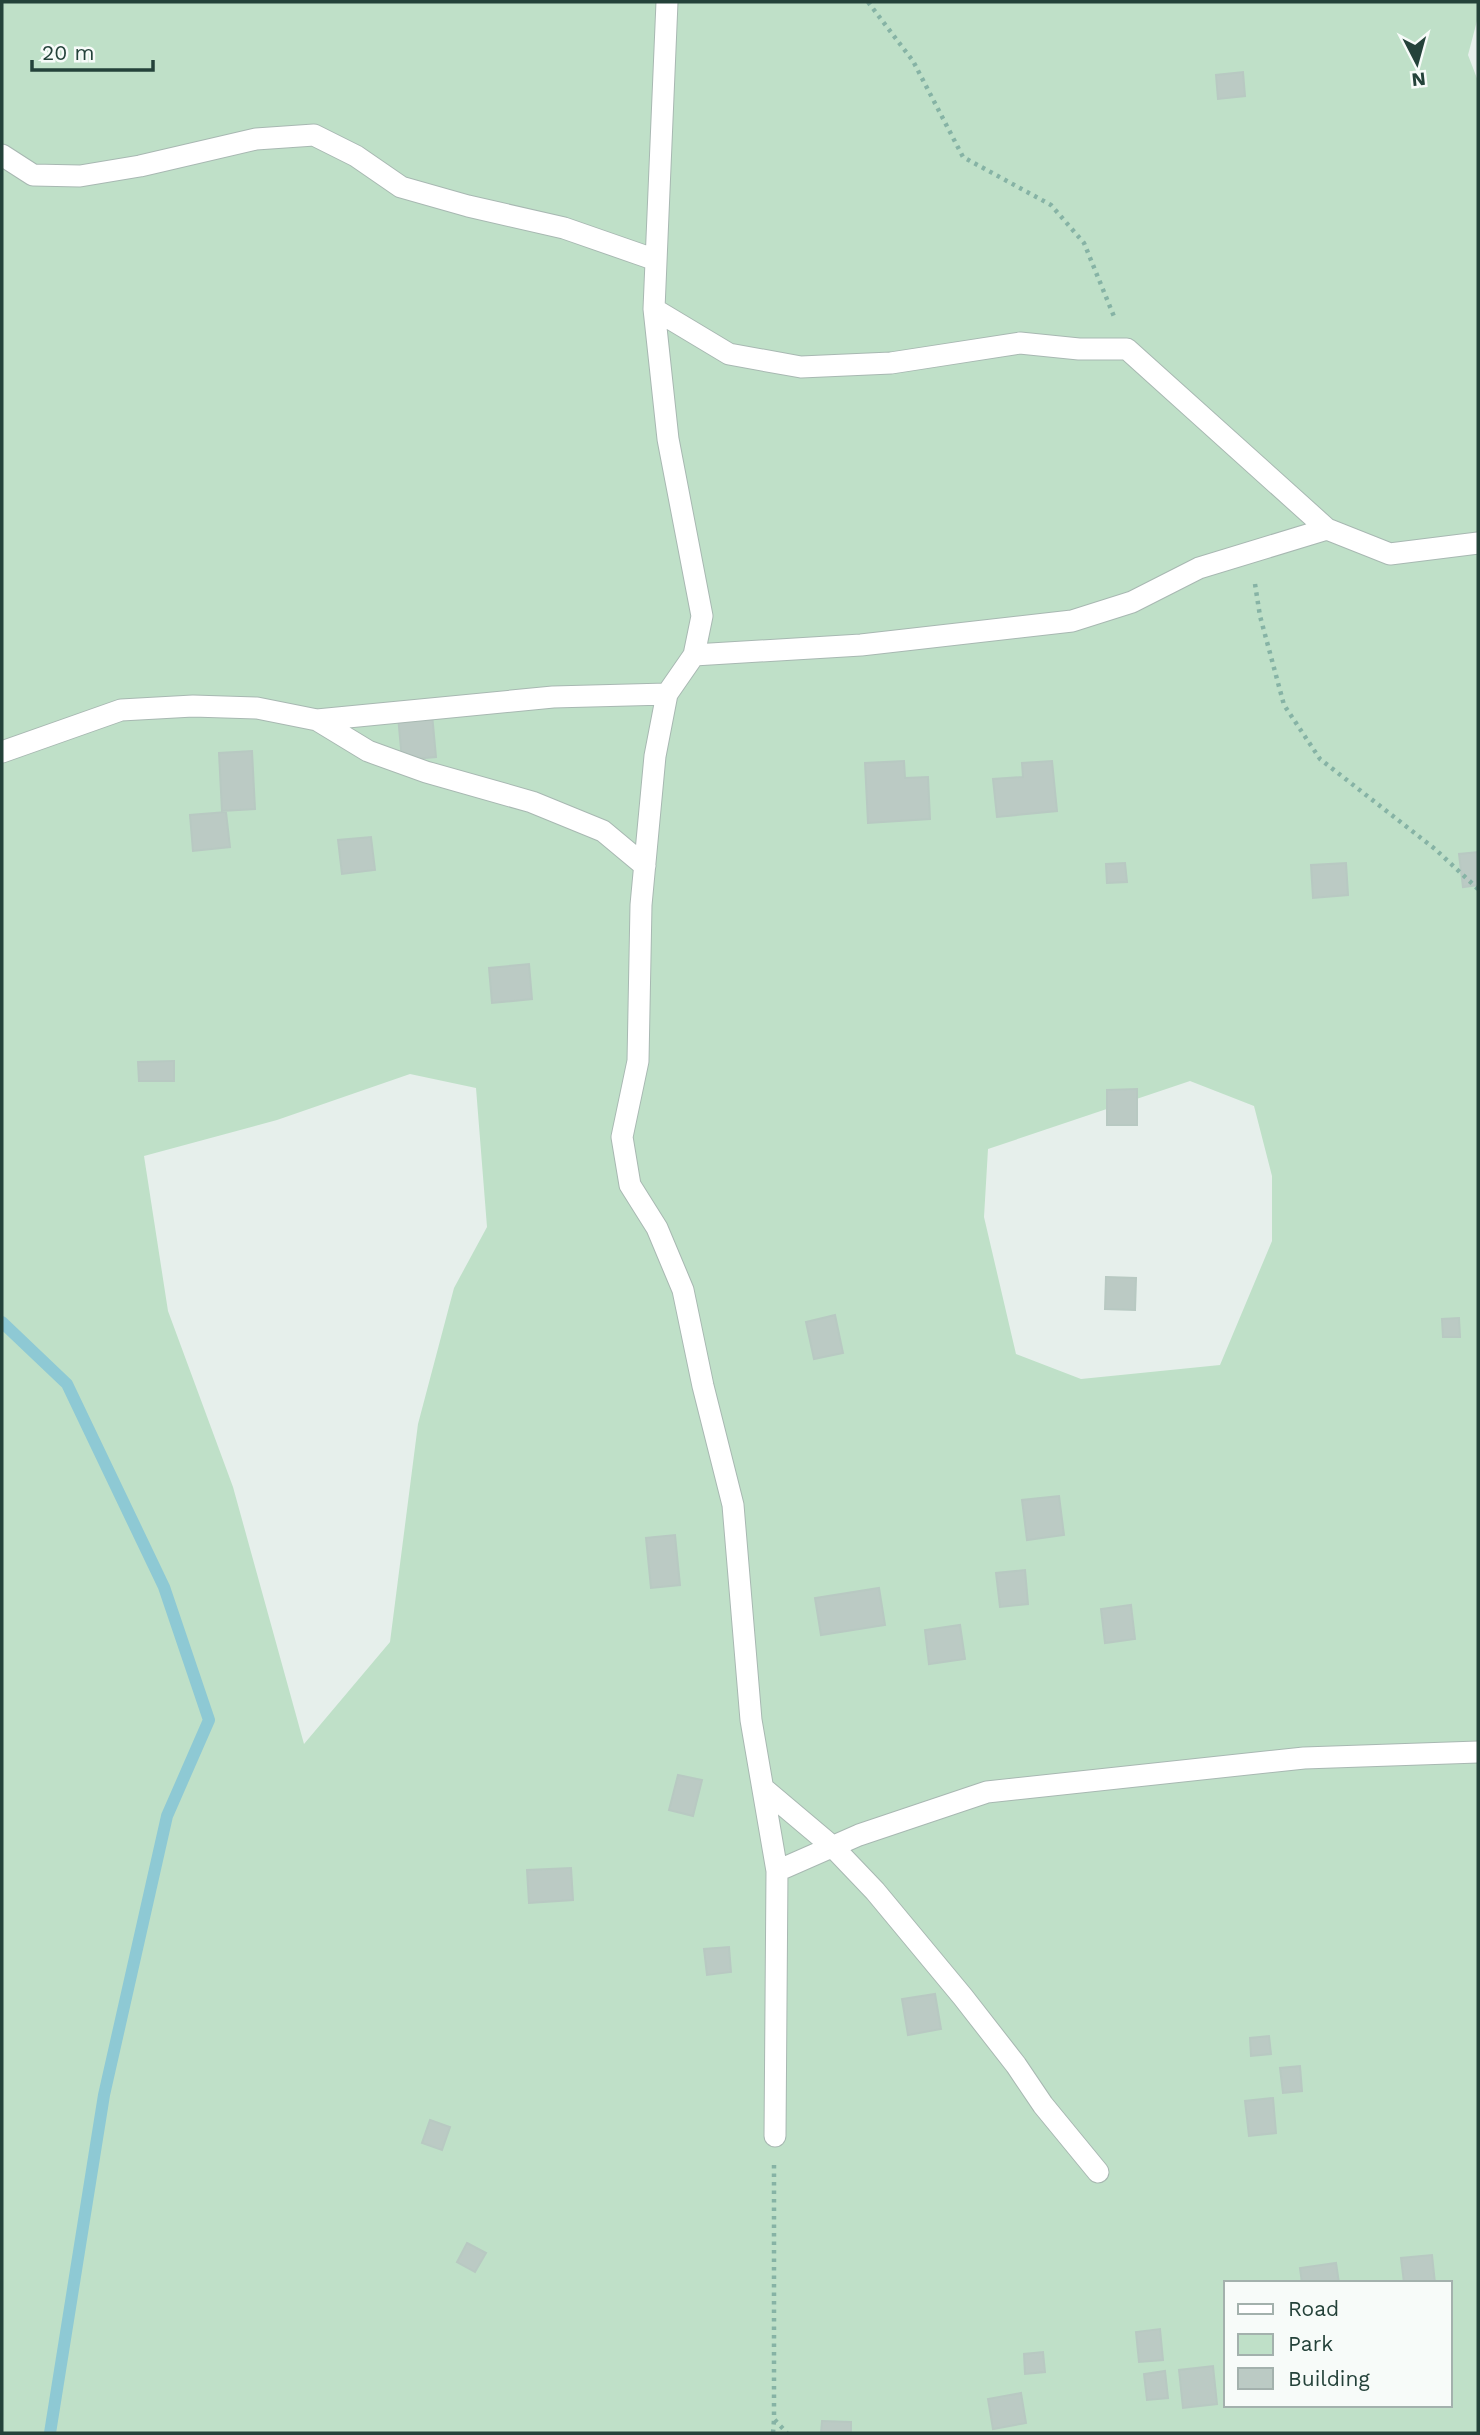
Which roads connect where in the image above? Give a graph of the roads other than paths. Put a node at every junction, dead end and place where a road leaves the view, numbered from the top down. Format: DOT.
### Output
graph roads {
  1 [pos="667,2"];
  2 [pos="2,155"];
  3 [pos="656,260"];
  4 [pos="654,309"];
  5 [pos="1327,529"];
  6 [pos="1478,543"];
  7 [pos="694,655"];
  8 [pos="667,694"];
  9 [pos="317,720"];
  10 [pos="2,752"];
  11 [pos="645,866"];
  12 [pos="1478,1752"];
  13 [pos="762,1788"];
  14 [pos="833,1847"];
  15 [pos="777,1871"];
  16 [pos="775,2136"];
  17 [pos="1098,2172"];
  1 -- 3 [label="street"];
  2 -- 3 [label="street"];
  3 -- 4 [label="street"];
  4 -- 5 [label="street"];
  4 -- 7 [label="street"];
  5 -- 6 [label="street"];
  5 -- 7 [label="street"];
  7 -- 8 [label="street"];
  8 -- 9 [label="street"];
  8 -- 11 [label="street"];
  9 -- 10 [label="street"];
  9 -- 11 [label="street"];
  11 -- 13 [label="street"];
  12 -- 14 [label="street"];
  13 -- 14 [label="street"];
  13 -- 15 [label="street"];
  14 -- 15 [label="street"];
  14 -- 17 [label="street"];
  15 -- 16 [label="street"];
}
